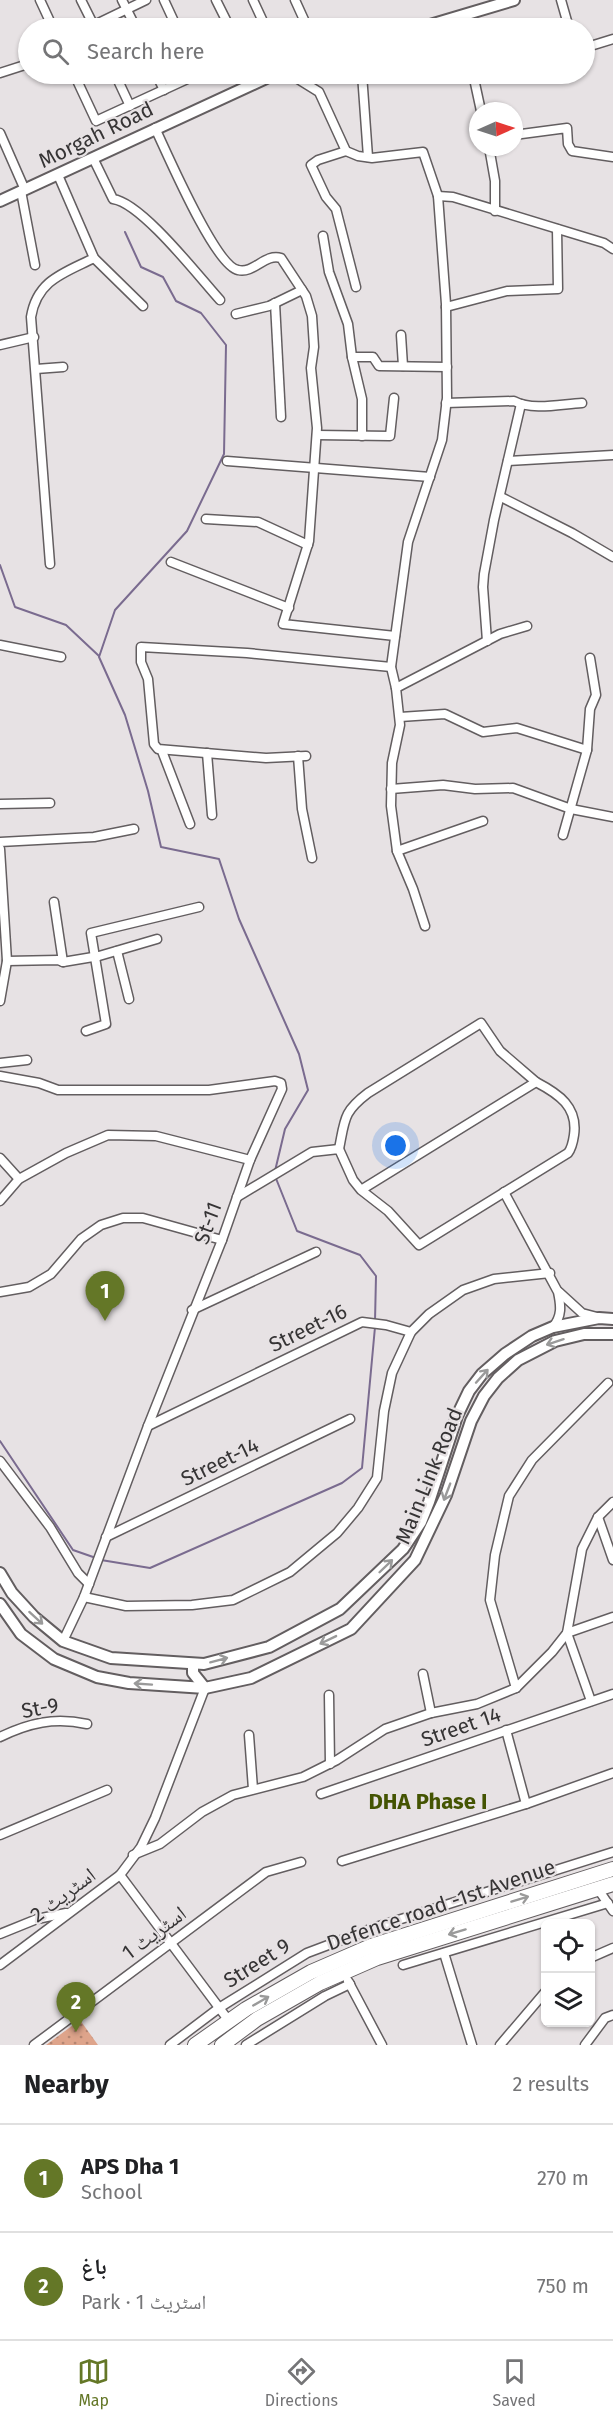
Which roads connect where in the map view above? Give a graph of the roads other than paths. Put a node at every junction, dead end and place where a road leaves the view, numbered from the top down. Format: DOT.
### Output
graph roads {
  1 [pos="40,0"];
  2 [pos="81,0"];
  3 [pos="122,0"];
  4 [pos="146,0"];
  5 [pos="164,0"];
  6 [pos="216,0"];
  7 [pos="253,0"];
  8 [pos="295,0"];
  9 [pos="514,0"];
  10 [pos="561,0"];
  11 [pos="127,9"];
  12 [pos="459,16"];
  13 [pos="48,18"];
  14 [pos="88,18"];
  15 [pos="110,18"];
  16 [pos="131,18"];
  17 [pos="172,18"];
  18 [pos="225,18"];
  19 [pos="261,18"];
  20 [pos="303,18"];
  21 [pos="452,18"];
  22 [pos="566,18"];
  23 [pos="613,39"];
  24 [pos="595,45"];
  25 [pos="18,67"];
  26 [pos="0,73"];
  27 [pos="79,84"];
  28 [pos="120,84"];
  29 [pos="161,84"];
  30 [pos="177,84"];
  31 [pos="253,84"];
  32 [pos="306,84"];
  33 [pos="364,84"];
  34 [pos="475,84"];
  35 [pos="164,90"];
  36 [pos="479,102"];
  37 [pos="130,106"];
  38 [pos="155,128"];
  39 [pos="0,133"];
  40 [pos="523,134"];
  41 [pos="346,151"];
  42 [pos="491,156"];
  43 [pos="368,157"];
  44 [pos="613,157"];
  45 [pos="93,158"];
  46 [pos="58,175"];
  47 [pos="23,190"];
  48 [pos="438,195"];
  49 [pos="0,201"];
  50 [pos="495,211"];
  51 [pos="557,229"];
  52 [pos="323,236"];
  53 [pos="613,249"];
  54 [pos="94,258"];
  55 [pos="35,265"];
  56 [pos="356,287"];
  57 [pos="302,290"];
  58 [pos="220,300"];
  59 [pos="275,303"];
  60 [pos="143,306"];
  61 [pos="446,307"];
  62 [pos="236,314"];
  63 [pos="401,335"];
  64 [pos="34,337"];
  65 [pos="0,345"];
  66 [pos="352,357"];
  67 [pos="403,366"];
  68 [pos="63,367"];
  69 [pos="447,367"];
  70 [pos="36,369"];
  71 [pos="394,398"];
  72 [pos="446,403"];
  73 [pos="582,403"];
  74 [pos="521,404"];
  75 [pos="281,417"];
  76 [pos="317,435"];
  77 [pos="362,436"];
  78 [pos="613,455"];
  79 [pos="227,461"];
  80 [pos="508,461"];
  81 [pos="315,469"];
  82 [pos="430,477"];
  83 [pos="501,497"];
  84 [pos="206,519"];
  85 [pos="308,545"];
  86 [pos="613,558"];
  87 [pos="171,562"];
  88 [pos="50,564"];
  89 [pos="289,608"];
  90 [pos="527,626"];
  91 [pos="395,636"];
  92 [pos="487,641"];
  93 [pos="0,645"];
  94 [pos="61,657"];
  95 [pos="590,658"];
  96 [pos="391,667"];
  97 [pos="396,688"];
  98 [pos="400,717"];
  99 [pos="587,750"];
  100 [pos="162,751"];
  101 [pos="207,753"];
  102 [pos="391,789"];
  103 [pos="50,803"];
  104 [pos="0,804"];
  105 [pos="572,808"];
  106 [pos="212,815"];
  107 [pos="613,817"];
  108 [pos="483,821"];
  109 [pos="190,824"];
  110 [pos="135,829"];
  111 [pos="563,835"];
  112 [pos="0,842"];
  113 [pos="0,849"];
  114 [pos="398,851"];
  115 [pos="312,858"];
  116 [pos="54,902"];
  117 [pos="199,907"];
  118 [pos="424,926"];
  119 [pos="157,939"];
  120 [pos="117,951"];
  121 [pos="3,952"];
  122 [pos="96,957"];
  123 [pos="7,961"];
  124 [pos="63,962"];
  125 [pos="129,999"];
  126 [pos="0,1001"];
  127 [pos="86,1030"];
  128 [pos="27,1060"];
  129 [pos="0,1063"];
  130 [pos="0,1076"];
  131 [pos="536,1082"];
  132 [pos="339,1149"];
  133 [pos="0,1158"];
  134 [pos="250,1160"];
  135 [pos="19,1179"];
  136 [pos="0,1188"];
  137 [pos="361,1190"];
  138 [pos="504,1192"];
  139 [pos="236,1197"];
  140 [pos="1,1200"];
  141 [pos="222,1240"];
  142 [pos="316,1252"];
  143 [pos="550,1274"];
  144 [pos="0,1292"];
  145 [pos="558,1292"];
  146 [pos="192,1310"];
  147 [pos="599,1318"];
  148 [pos="613,1319"];
  149 [pos="553,1327"];
  150 [pos="411,1332"];
  151 [pos="613,1334"];
  152 [pos="608,1383"];
  153 [pos="350,1419"];
  154 [pos="148,1426"];
  155 [pos="0,1461"];
  156 [pos="613,1502"];
  157 [pos="598,1517"];
  158 [pos="104,1541"];
  159 [pos="403,1549"];
  160 [pos="415,1560"];
  161 [pos="613,1560"];
  162 [pos="0,1573"];
  163 [pos="89,1584"];
  164 [pos="84,1597"];
  165 [pos="0,1604"];
  166 [pos="613,1617"];
  167 [pos="567,1633"];
  168 [pos="63,1641"];
  169 [pos="193,1664"];
  170 [pos="423,1674"];
  171 [pos="205,1688"];
  172 [pos="516,1688"];
  173 [pos="613,1694"];
  174 [pos="329,1695"];
  175 [pos="591,1701"];
  176 [pos="431,1713"];
  177 [pos="87,1724"];
  178 [pos="506,1730"];
  179 [pos="249,1735"];
  180 [pos="1,1736"];
  181 [pos="330,1764"];
  182 [pos="613,1773"];
  183 [pos="253,1789"];
  184 [pos="107,1790"];
  185 [pos="321,1794"];
  186 [pos="526,1804"];
  187 [pos="0,1835"];
  188 [pos="613,1852"];
  189 [pos="133,1855"];
  190 [pos="342,1861"];
  191 [pos="301,1862"];
  192 [pos="613,1869"];
  193 [pos="120,1875"];
  194 [pos="613,1884"];
  195 [pos="598,1889"];
  196 [pos="610,1907"];
  197 [pos="70,1912"];
  198 [pos="0,1934"];
  199 [pos="171,1943"];
  200 [pos="613,1948"];
  201 [pos="444,1953"];
  202 [pos="595,1956"];
  203 [pos="0,1965"];
  204 [pos="404,1965"];
  205 [pos="347,1978"];
  206 [pos="541,1997"];
  207 [pos="219,2008"];
  208 [pos="613,2015"];
  209 [pos="229,2021"];
  210 [pos="34,2045"];
  211 [pos="170,2045"];
  212 [pos="195,2045"];
  213 [pos="222,2045"];
  214 [pos="246,2045"];
  215 [pos="382,2045"];
  216 [pos="472,2045"];
  217 [pos="500,2045"];
  218 [pos="585,2045"];
  1 -- 13 [label="street"];
  2 -- 14 [label="street"];
  3 -- 11 [label="street"];
  4 -- 11 [label="street"];
  5 -- 17 [label="street"];
  6 -- 18 [label="street"];
  7 -- 19 [label="street"];
  8 -- 20 [label="street"];
  9 -- 12 [label="street"];
  10 -- 22 [label="street"];
  11 -- 15 [label="street"];
  11 -- 16 [label="street"];
  12 -- 21 [label="street"];
  23 -- 24 [label="street"];
  25 -- 26 [label="street"];
  27 -- 37 [label="street"];
  28 -- 37 [label="street"];
  29 -- 35 [label="street"];
  30 -- 35 [label="street"];
  31 -- 38 [label="street, Morgah Road"];
  32 -- 41 [label="street"];
  33 -- 43 [label="street"];
  34 -- 36 [label="street"];
  35 -- 37 [label="street"];
  38 -- 45 [label="street, Morgah Road"];
  38 -- 57 [label="street"];
  39 -- 47 [label="street"];
  40 -- 44 [label="street"];
  41 -- 43 [label="street"];
  41 -- 56 [label="street"];
  42 -- 50 [label="street"];
  43 -- 48 [label="street"];
  45 -- 46 [label="street, Morgah Road"];
  45 -- 58 [label="street"];
  46 -- 47 [label="street, Morgah Road"];
  46 -- 54 [label="street"];
  47 -- 49 [label="street, Morgah Road"];
  47 -- 55 [label="street"];
  48 -- 50 [label="street"];
  48 -- 61 [label="street"];
  50 -- 51 [label="street"];
  51 -- 53 [label="street"];
  51 -- 61 [label="street"];
  52 -- 66 [label="street"];
  54 -- 60 [label="street"];
  54 -- 64 [label="street"];
  57 -- 59 [label="street"];
  57 -- 76 [label="street"];
  59 -- 62 [label="street"];
  59 -- 75 [label="street"];
  61 -- 69 [label="street"];
  63 -- 67 [label="street"];
  64 -- 65 [label="street"];
  64 -- 70 [label="street"];
  66 -- 67 [label="street"];
  66 -- 77 [label="street"];
  67 -- 69 [label="street"];
  68 -- 70 [label="street"];
  69 -- 72 [label="street"];
  70 -- 88 [label="street"];
  71 -- 77 [label="street"];
  72 -- 74 [label="street"];
  72 -- 82 [label="street"];
  73 -- 74 [label="street"];
  74 -- 80 [label="street"];
  76 -- 77 [label="street"];
  76 -- 81 [label="street"];
  78 -- 80 [label="street"];
  79 -- 81 [label="street"];
  80 -- 83 [label="street"];
  81 -- 82 [label="street"];
  81 -- 85 [label="street"];
  82 -- 91 [label="street"];
  83 -- 86 [label="street"];
  83 -- 92 [label="street"];
  84 -- 85 [label="street"];
  85 -- 89 [label="street"];
  87 -- 89 [label="street"];
  89 -- 91 [label="street"];
  90 -- 92 [label="street"];
  91 -- 96 [label="street"];
  92 -- 97 [label="street"];
  93 -- 94 [label="street"];
  95 -- 99 [label="street"];
  96 -- 97 [label="street"];
  96 -- 100 [label="street"];
  97 -- 98 [label="street"];
  98 -- 99 [label="street"];
  98 -- 102 [label="street"];
  99 -- 105 [label="street"];
  100 -- 101 [label="street"];
  100 -- 109 [label="street"];
  101 -- 106 [label="street"];
  101 -- 115 [label="street"];
  102 -- 105 [label="street"];
  102 -- 114 [label="street"];
  103 -- 104 [label="street"];
  105 -- 107 [label="street"];
  105 -- 111 [label="street"];
  108 -- 114 [label="street"];
  110 -- 112 [label="street"];
  113 -- 121 [label="street"];
  114 -- 118 [label="street"];
  116 -- 124 [label="street"];
  117 -- 122 [label="street"];
  119 -- 120 [label="street"];
  120 -- 122 [label="street"];
  120 -- 125 [label="street"];
  121 -- 123 [label="street"];
  122 -- 124 [label="street"];
  122 -- 127 [label="street"];
  123 -- 124 [label="street"];
  123 -- 126 [label="street"];
  128 -- 129 [label="street"];
  130 -- 134 [label="street, St-11"];
  131 -- 132 [label="street"];
  131 -- 137 [label="street"];
  131 -- 138 [label="street"];
  132 -- 137 [label="street"];
  132 -- 139 [label="street"];
  133 -- 135 [label="street"];
  134 -- 135 [label="street"];
  134 -- 139 [label="street, St-11"];
  135 -- 140 [label="street"];
  136 -- 140 [label="street"];
  137 -- 138 [label="street"];
  138 -- 143 [label="street"];
  139 -- 141 [label="street, St-11"];
  141 -- 144 [label="street"];
  141 -- 146 [label="street, St-11"];
  142 -- 146 [label="street"];
  143 -- 145 [label="street"];
  143 -- 150 [label="street"];
  145 -- 147 [label="street"];
  145 -- 149 [label="street"];
  146 -- 154 [label="street, St-11"];
  147 -- 148 [label="street, Main Link Road"];
  147 -- 149 [label="street, Main Link Road"];
  159 -- 149 [label="street, Main Link Road, one-way"];
  150 -- 154 [label="street, Street-16"];
  150 -- 164 [label="street"];
  151 -- 160 [label="street, Main Link Road, one-way"];
  152 -- 172 [label="street"];
  153 -- 158 [label="street, Street-14"];
  154 -- 158 [label="street, St-11"];
  155 -- 163 [label="street"];
  156 -- 157 [label="street"];
  157 -- 161 [label="street"];
  157 -- 167 [label="street"];
  158 -- 163 [label="street, St-11"];
  159 -- 160 [label="street"];
  169 -- 159 [label="street, Main Link Road, one-way"];
  160 -- 171 [label="street, Main Link Road, one-way"];
  162 -- 168 [label="street, Main Link Road, one-way"];
  163 -- 164 [label="street, St-11"];
  164 -- 168 [label="street, St-11"];
  171 -- 165 [label="street, Main Link Road, one-way"];
  166 -- 167 [label="street"];
  167 -- 172 [label="street"];
  167 -- 175 [label="street"];
  168 -- 169 [label="street, Main Link Road"];
  169 -- 171 [label="street"];
  170 -- 176 [label="street"];
  171 -- 189 [label="street"];
  172 -- 176 [label="street"];
  173 -- 175 [label="street, Street 14"];
  174 -- 181 [label="street"];
  175 -- 178 [label="street, Street 14"];
  176 -- 181 [label="street"];
  177 -- 180 [label="street, St-9"];
  178 -- 185 [label="street, Street 14"];
  178 -- 186 [label="street"];
  179 -- 183 [label="street"];
  181 -- 183 [label="street"];
  182 -- 186 [label="street"];
  183 -- 189 [label="street"];
  184 -- 187 [label="street"];
  186 -- 190 [label="street"];
  188 -- 207 [label="street, Street 9"];
  189 -- 193 [label="street"];
  191 -- 199 [label="street, اسٹریٹ 1"];
  209 -- 192 [label="main road, Defence road -1st Avenue, one-way"];
  193 -- 197 [label="street, اسٹریٹ 2"];
  193 -- 199 [label="street"];
  194 -- 195 [label="main road"];
  195 -- 196 [label="street"];
  195 -- 205 [label="main road, one-way"];
  196 -- 201 [label="street"];
  197 -- 198 [label="street"];
  197 -- 203 [label="street, اسٹریٹ 2"];
  199 -- 207 [label="street"];
  199 -- 210 [label="street, اسٹریٹ 1"];
  200 -- 202 [label="street"];
  201 -- 204 [label="street"];
  201 -- 216 [label="street"];
  205 -- 213 [label="main road"];
  205 -- 214 [label="street"];
  205 -- 215 [label="street"];
  206 -- 217 [label="street"];
  207 -- 209 [label="street"];
  207 -- 211 [label="street, Street 9"];
  208 -- 218 [label="street"];
  209 -- 212 [label="main road, Defence road -1st Avenue"];
}
